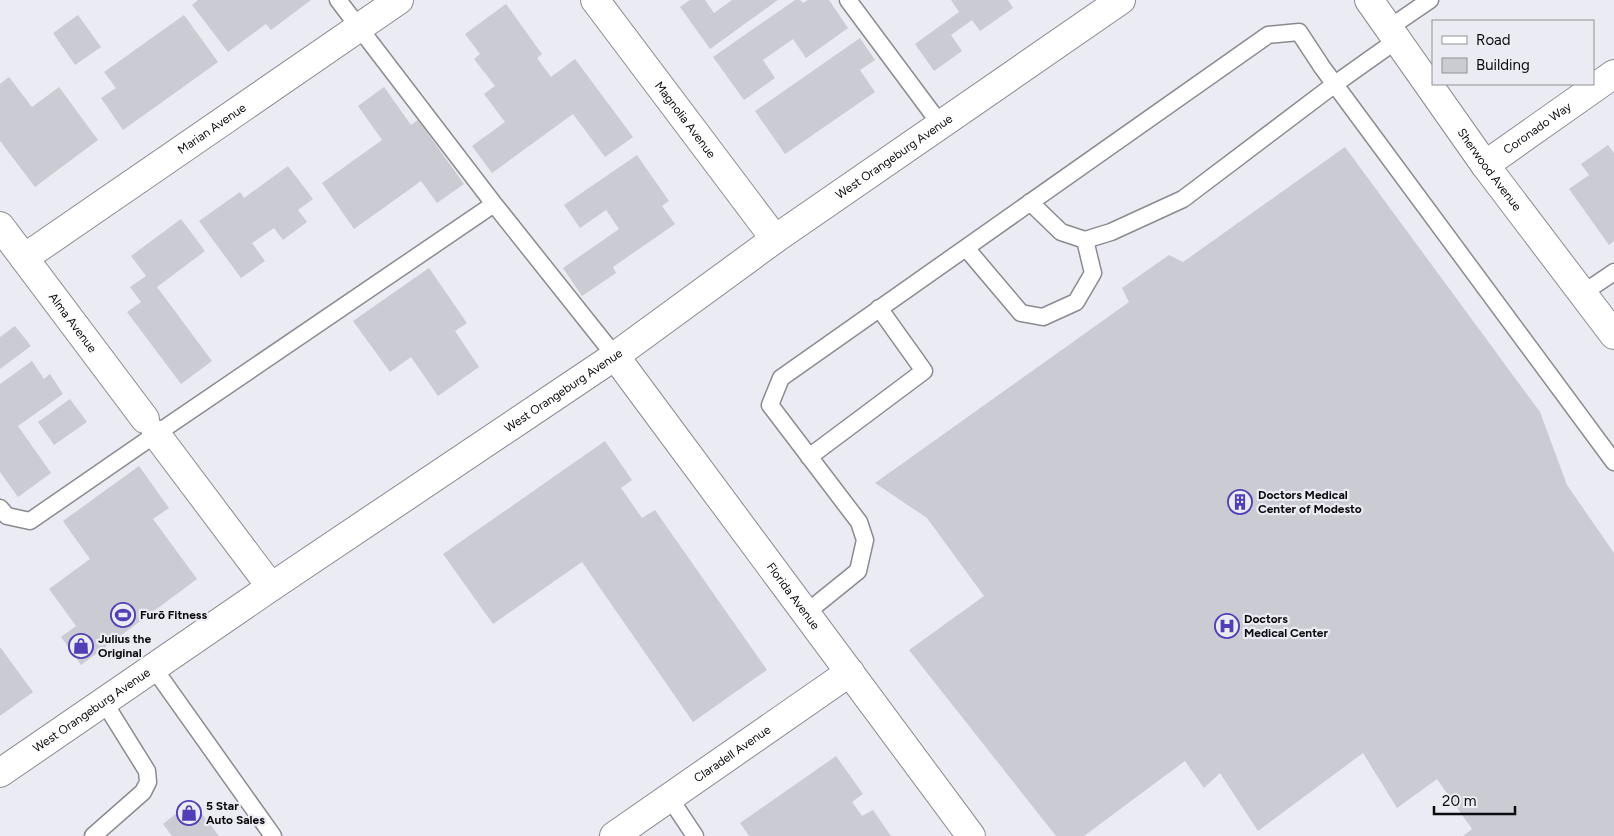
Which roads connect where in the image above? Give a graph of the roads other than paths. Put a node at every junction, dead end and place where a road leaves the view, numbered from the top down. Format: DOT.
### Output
graph roads {
  1 [pos="338,0"];
  2 [pos="399,0"];
  3 [pos="595,0"];
  4 [pos="848,0"];
  5 [pos="1369,0"];
  6 [pos="1430,0"];
  7 [pos="1109,3"];
  8 [pos="359,28"];
  9 [pos="1393,34"];
  10 [pos="1614,74"];
  11 [pos="1335,84"];
  12 [pos="940,125"];
  13 [pos="1485,165"];
  14 [pos="1030,202"];
  15 [pos="494,204"];
  16 [pos="0,226"];
  17 [pos="775,239"];
  18 [pos="1085,240"];
  19 [pos="966,248"];
  20 [pos="24,258"];
  21 [pos="1614,272"];
  22 [pos="1583,293"];
  23 [pos="879,308"];
  24 [pos="1614,335"];
  25 [pos="615,356"];
  26 [pos="150,427"];
  27 [pos="809,457"];
  28 [pos="1614,462"];
  29 [pos="0,508"];
  30 [pos="271,587"];
  31 [pos="806,613"];
  32 [pos="153,667"];
  33 [pos="850,672"];
  34 [pos="104,702"];
  35 [pos="0,773"];
  36 [pos="670,797"];
  37 [pos="92,836"];
  38 [pos="273,836"];
  39 [pos="614,836"];
  40 [pos="695,836"];
  41 [pos="972,836"];
  1 -- 8 [label="lane"];
  2 -- 8 [label="street, Marian Avenue"];
  3 -- 17 [label="street, Magnolia Avenue"];
  4 -- 12 [label="lane"];
  5 -- 9 [label="street, Sherwood Avenue"];
  6 -- 9 [label="lane"];
  7 -- 12 [label="street, West Orangeburg Avenue"];
  8 -- 15 [label="lane"];
  8 -- 20 [label="street, Marian Avenue"];
  9 -- 11 [label="lane"];
  9 -- 13 [label="street, Sherwood Avenue"];
  10 -- 13 [label="street, Coronado Way"];
  11 -- 14 [label="lane"];
  11 -- 18 [label="lane"];
  11 -- 28 [label="lane"];
  12 -- 17 [label="street, West Orangeburg Avenue"];
  13 -- 22 [label="street, Sherwood Avenue"];
  14 -- 18 [label="lane"];
  14 -- 19 [label="lane"];
  15 -- 25 [label="lane"];
  15 -- 26 [label="lane"];
  16 -- 20 [label="street, Alma Avenue"];
  17 -- 25 [label="street, West Orangeburg Avenue"];
  18 -- 19 [label="lane"];
  19 -- 23 [label="lane"];
  20 -- 26 [label="street, Alma Avenue"];
  21 -- 22 [label="lane"];
  22 -- 24 [label="street, Sherwood Avenue"];
  23 -- 27 [label="lane"];
  23 -- 27 [label="lane"];
  25 -- 30 [label="street, West Orangeburg Avenue"];
  25 -- 31 [label="street, Florida Avenue"];
  26 -- 29 [label="lane"];
  26 -- 30 [label="street, Alma Avenue"];
  27 -- 31 [label="lane"];
  30 -- 32 [label="street, West Orangeburg Avenue"];
  31 -- 33 [label="street, Florida Avenue"];
  32 -- 34 [label="street, West Orangeburg Avenue"];
  32 -- 38 [label="lane"];
  33 -- 36 [label="street, Claradell Avenue"];
  33 -- 41 [label="street, Florida Avenue"];
  34 -- 35 [label="street, West Orangeburg Avenue"];
  34 -- 37 [label="lane"];
  36 -- 39 [label="street, Claradell Avenue"];
  36 -- 40 [label="lane"];
}
